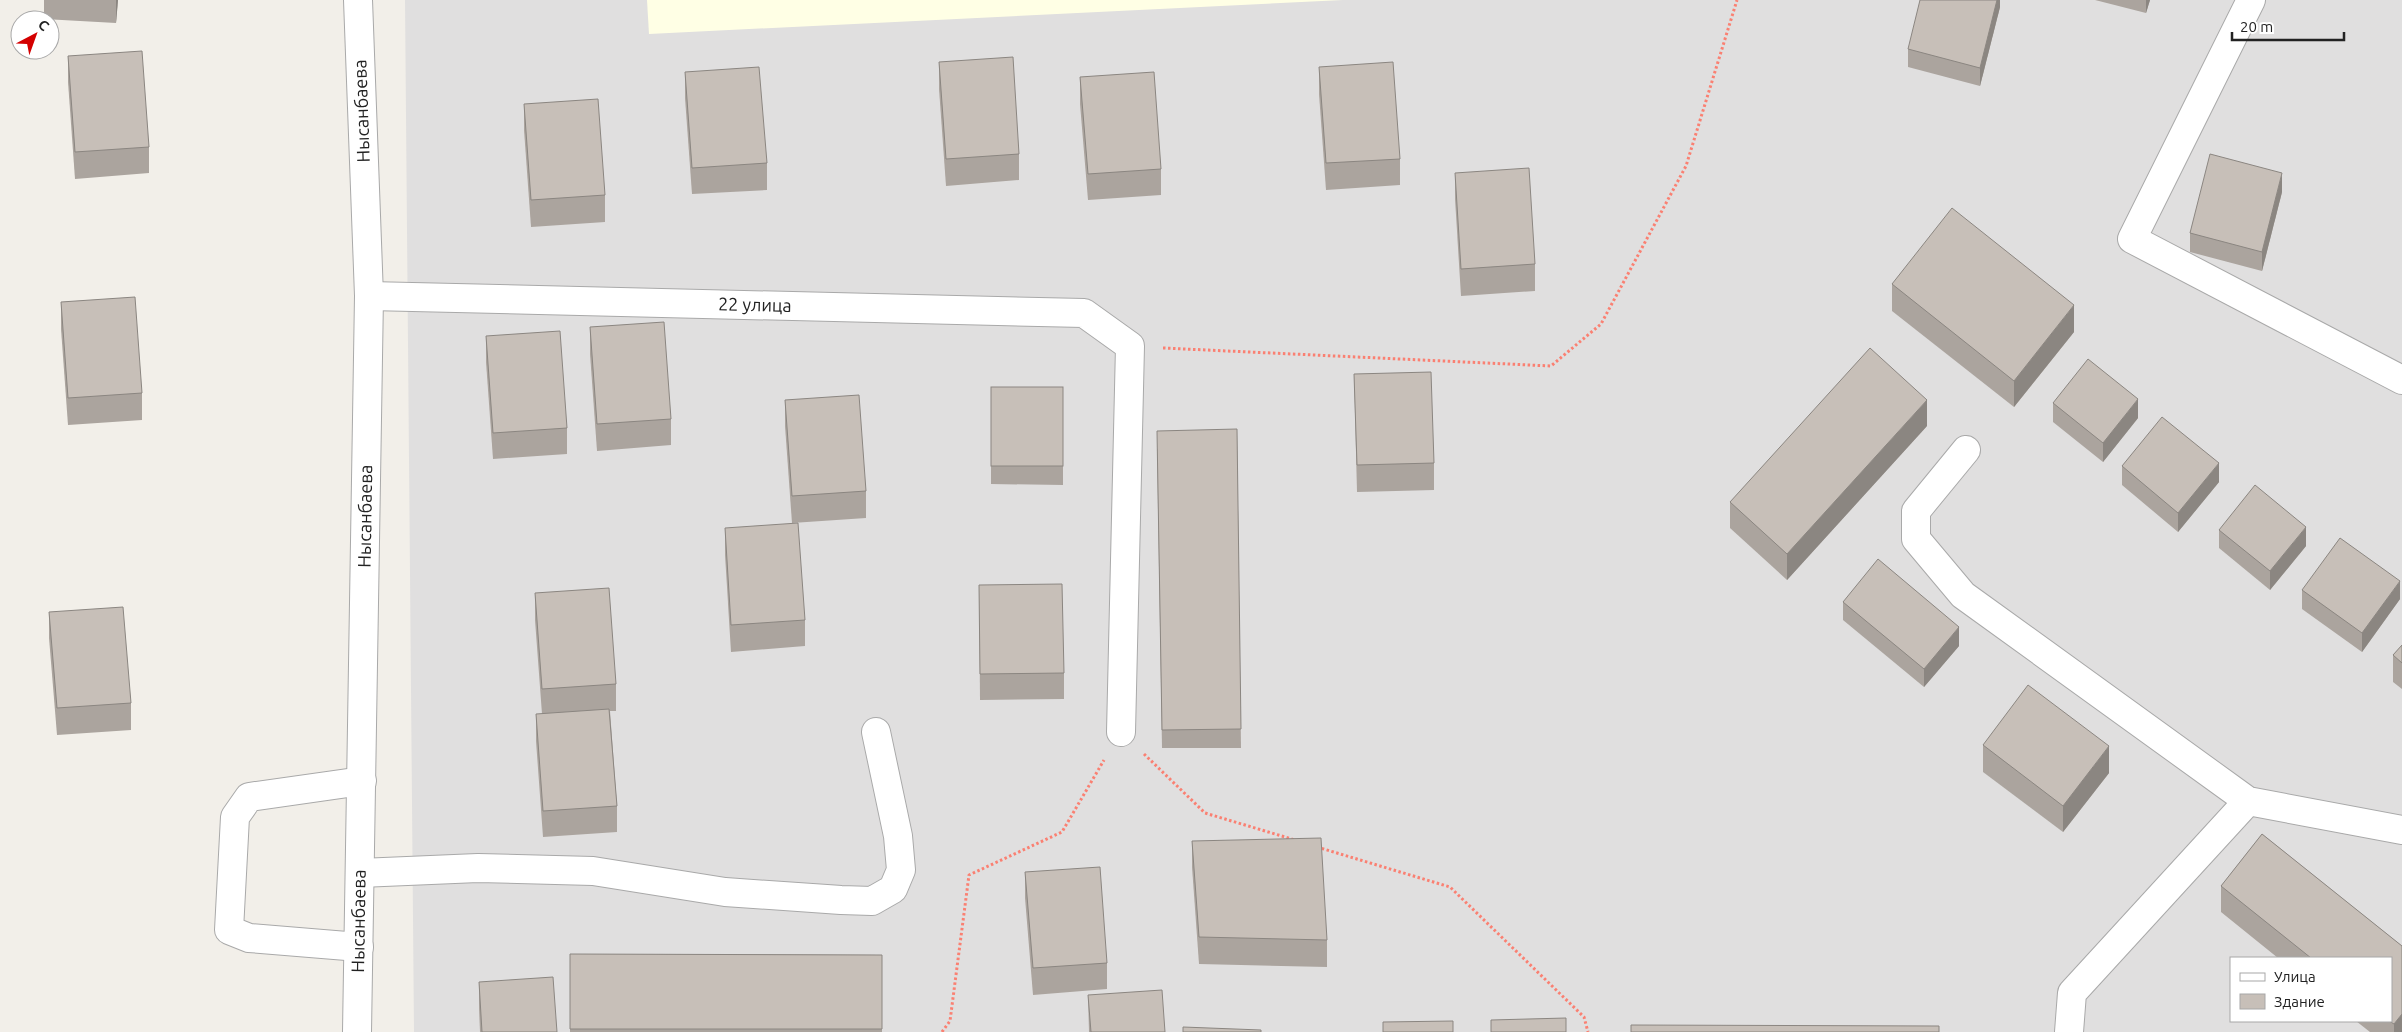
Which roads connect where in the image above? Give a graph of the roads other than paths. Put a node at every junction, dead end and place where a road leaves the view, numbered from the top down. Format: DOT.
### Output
graph roads {
  1 [pos="358,0"];
  2 [pos="2251,0"];
  3 [pos="369,296"];
  4 [pos="2402,380"];
  5 [pos="1966,450"];
  6 [pos="876,732"];
  7 [pos="1121,732"];
  8 [pos="362,781"];
  9 [pos="2248,801"];
  10 [pos="2402,830"];
  11 [pos="360,873"];
  12 [pos="359,947"];
  13 [pos="357,1032"];
  14 [pos="2069,1032"];
  1 -- 3 [label="street, Нысанбаева"];
  2 -- 4 [label="street"];
  3 -- 7 [label="street, 22 улица"];
  3 -- 8 [label="street, Нысанбаева"];
  5 -- 9 [label="street"];
  6 -- 11 [label="street"];
  8 -- 11 [label="street, Нысанбаева"];
  8 -- 12 [label="street"];
  9 -- 10 [label="street"];
  9 -- 14 [label="street"];
  11 -- 12 [label="street, Нысанбаева"];
  12 -- 13 [label="street, Нысанбаева"];
}
